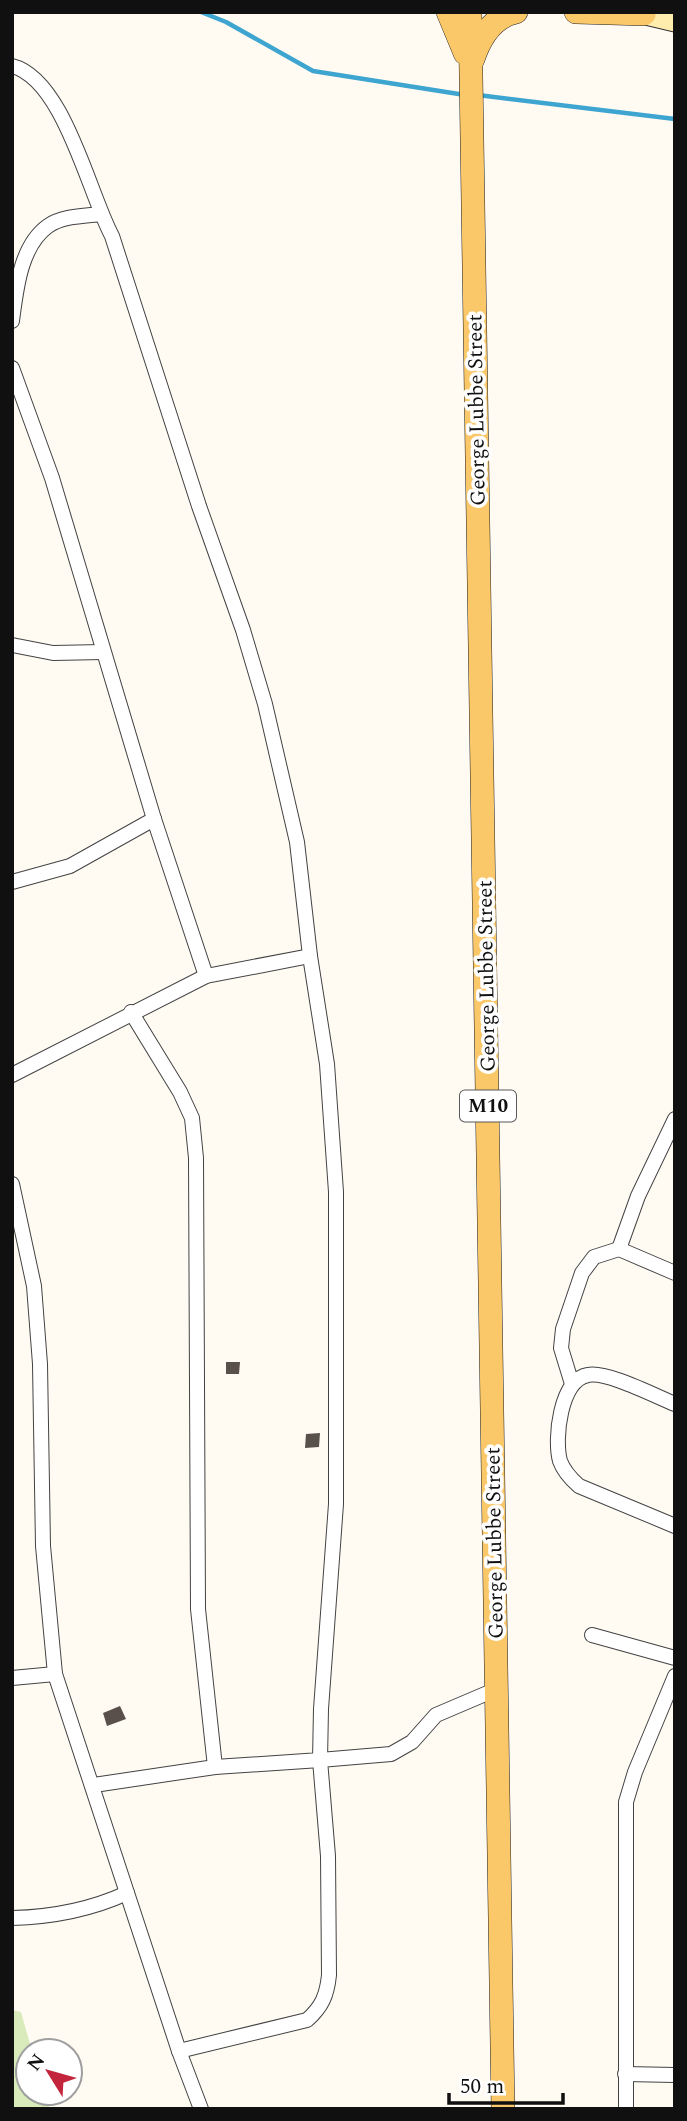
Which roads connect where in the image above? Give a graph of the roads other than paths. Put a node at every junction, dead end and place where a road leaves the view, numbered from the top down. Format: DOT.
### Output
graph roads {
  1 [pos="449,12"];
  2 [pos="470,12"];
  3 [pos="516,12"];
  4 [pos="576,12"];
  5 [pos="638,13"];
  6 [pos="675,22"];
  7 [pos="12,66"];
  8 [pos="470,80"];
  9 [pos="101,214"];
  10 [pos="12,321"];
  11 [pos="12,368"];
  12 [pos="12,645"];
  13 [pos="103,653"];
  14 [pos="154,819"];
  15 [pos="12,882"];
  16 [pos="310,956"];
  17 [pos="206,976"];
  18 [pos="131,1012"];
  19 [pos="12,1075"];
  20 [pos="675,1119"];
  21 [pos="669,1144"];
  22 [pos="12,1184"];
  23 [pos="619,1250"];
  24 [pos="675,1273"];
  25 [pos="572,1384"];
  26 [pos="675,1404"];
  27 [pos="675,1526"];
  28 [pos="592,1635"];
  29 [pos="675,1658"];
  30 [pos="55,1674"];
  31 [pos="675,1676"];
  32 [pos="12,1678"];
  33 [pos="497,1689"];
  34 [pos="320,1760"];
  35 [pos="215,1767"];
  36 [pos="94,1785"];
  37 [pos="127,1894"];
  38 [pos="14,1916"];
  39 [pos="179,2052"];
  40 [pos="625,2074"];
  41 [pos="675,2075"];
  42 [pos="201,2109"];
  43 [pos="503,2109"];
  44 [pos="626,2109"];
  1 -- 8 [label="main road"];
  2 -- 8 [label="main road, George Lubbe Street / M10"];
  3 -- 8 [label="main road"];
  4 -- 5 [label="main road"];
  5 -- 6 [label="main road"];
  7 -- 9 [label="street"];
  8 -- 33 [label="main road, George Lubbe Street / M10"];
  9 -- 10 [label="street"];
  9 -- 16 [label="street"];
  11 -- 13 [label="street"];
  12 -- 13 [label="street"];
  13 -- 14 [label="street"];
  14 -- 15 [label="street"];
  14 -- 17 [label="street"];
  16 -- 17 [label="street"];
  16 -- 34 [label="street"];
  17 -- 18 [label="street"];
  18 -- 19 [label="street"];
  18 -- 35 [label="street"];
  20 -- 21 [label="street"];
  21 -- 23 [label="street"];
  22 -- 30 [label="street"];
  23 -- 24 [label="street"];
  23 -- 25 [label="street"];
  25 -- 26 [label="street"];
  25 -- 27 [label="street"];
  28 -- 29 [label="street"];
  30 -- 32 [label="street"];
  30 -- 36 [label="street"];
  31 -- 40 [label="street"];
  33 -- 34 [label="street"];
  33 -- 43 [label="main road, George Lubbe Street / M10"];
  34 -- 35 [label="street"];
  34 -- 39 [label="street"];
  35 -- 36 [label="street"];
  36 -- 37 [label="street"];
  37 -- 38 [label="street"];
  37 -- 39 [label="street"];
  39 -- 42 [label="street"];
  40 -- 41 [label="street"];
  40 -- 44 [label="street"];
}
